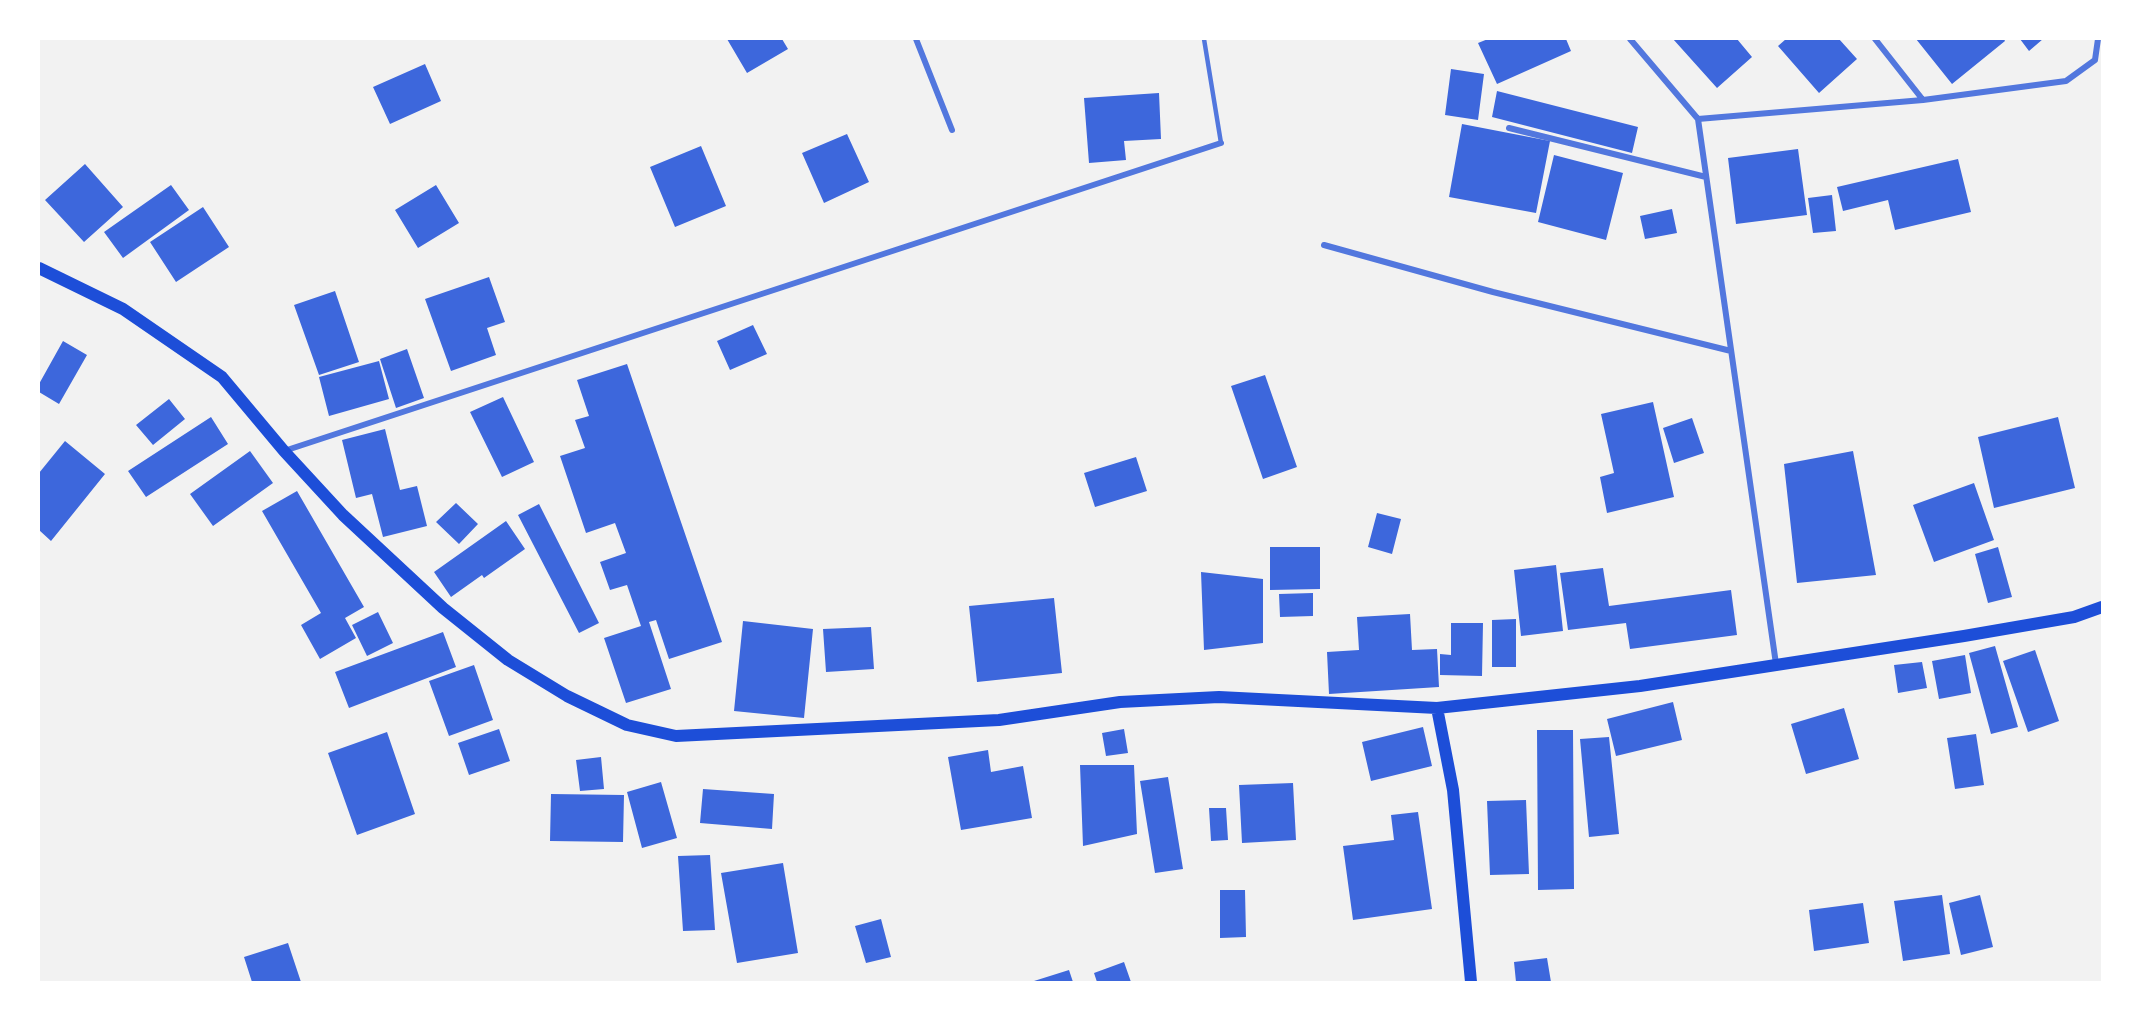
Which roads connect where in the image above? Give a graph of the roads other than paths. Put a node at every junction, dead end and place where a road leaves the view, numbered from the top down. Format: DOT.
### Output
graph roads {
  1 [pos="916,39"];
  2 [pos="1204,39"];
  3 [pos="1630,39"];
  4 [pos="1875,39"];
  5 [pos="2098,39"];
  6 [pos="1923,100"];
  7 [pos="1698,119"];
  8 [pos="1509,128"];
  9 [pos="952,130"];
  10 [pos="1221,143"];
  11 [pos="1706,177"];
  12 [pos="1324,245"];
  13 [pos="39,268"];
  14 [pos="1731,351"];
  15 [pos="284,451"];
  16 [pos="2102,607"];
  17 [pos="1776,664"];
  18 [pos="1437,708"];
  19 [pos="1470,982"];
  1 -- 9 [label="street"];
  2 -- 10 [label="lane"];
  3 -- 7 [label="street"];
  4 -- 6 [label="street"];
  5 -- 6 [label="street"];
  6 -- 7 [label="street"];
  7 -- 11 [label="street"];
  8 -- 11 [label="street"];
  10 -- 15 [label="street"];
  11 -- 14 [label="street"];
  12 -- 14 [label="street"];
  13 -- 15 [label="main road"];
  14 -- 17 [label="street"];
  15 -- 18 [label="main road"];
  16 -- 17 [label="main road"];
  17 -- 18 [label="main road"];
  18 -- 19 [label="main road"];
}
